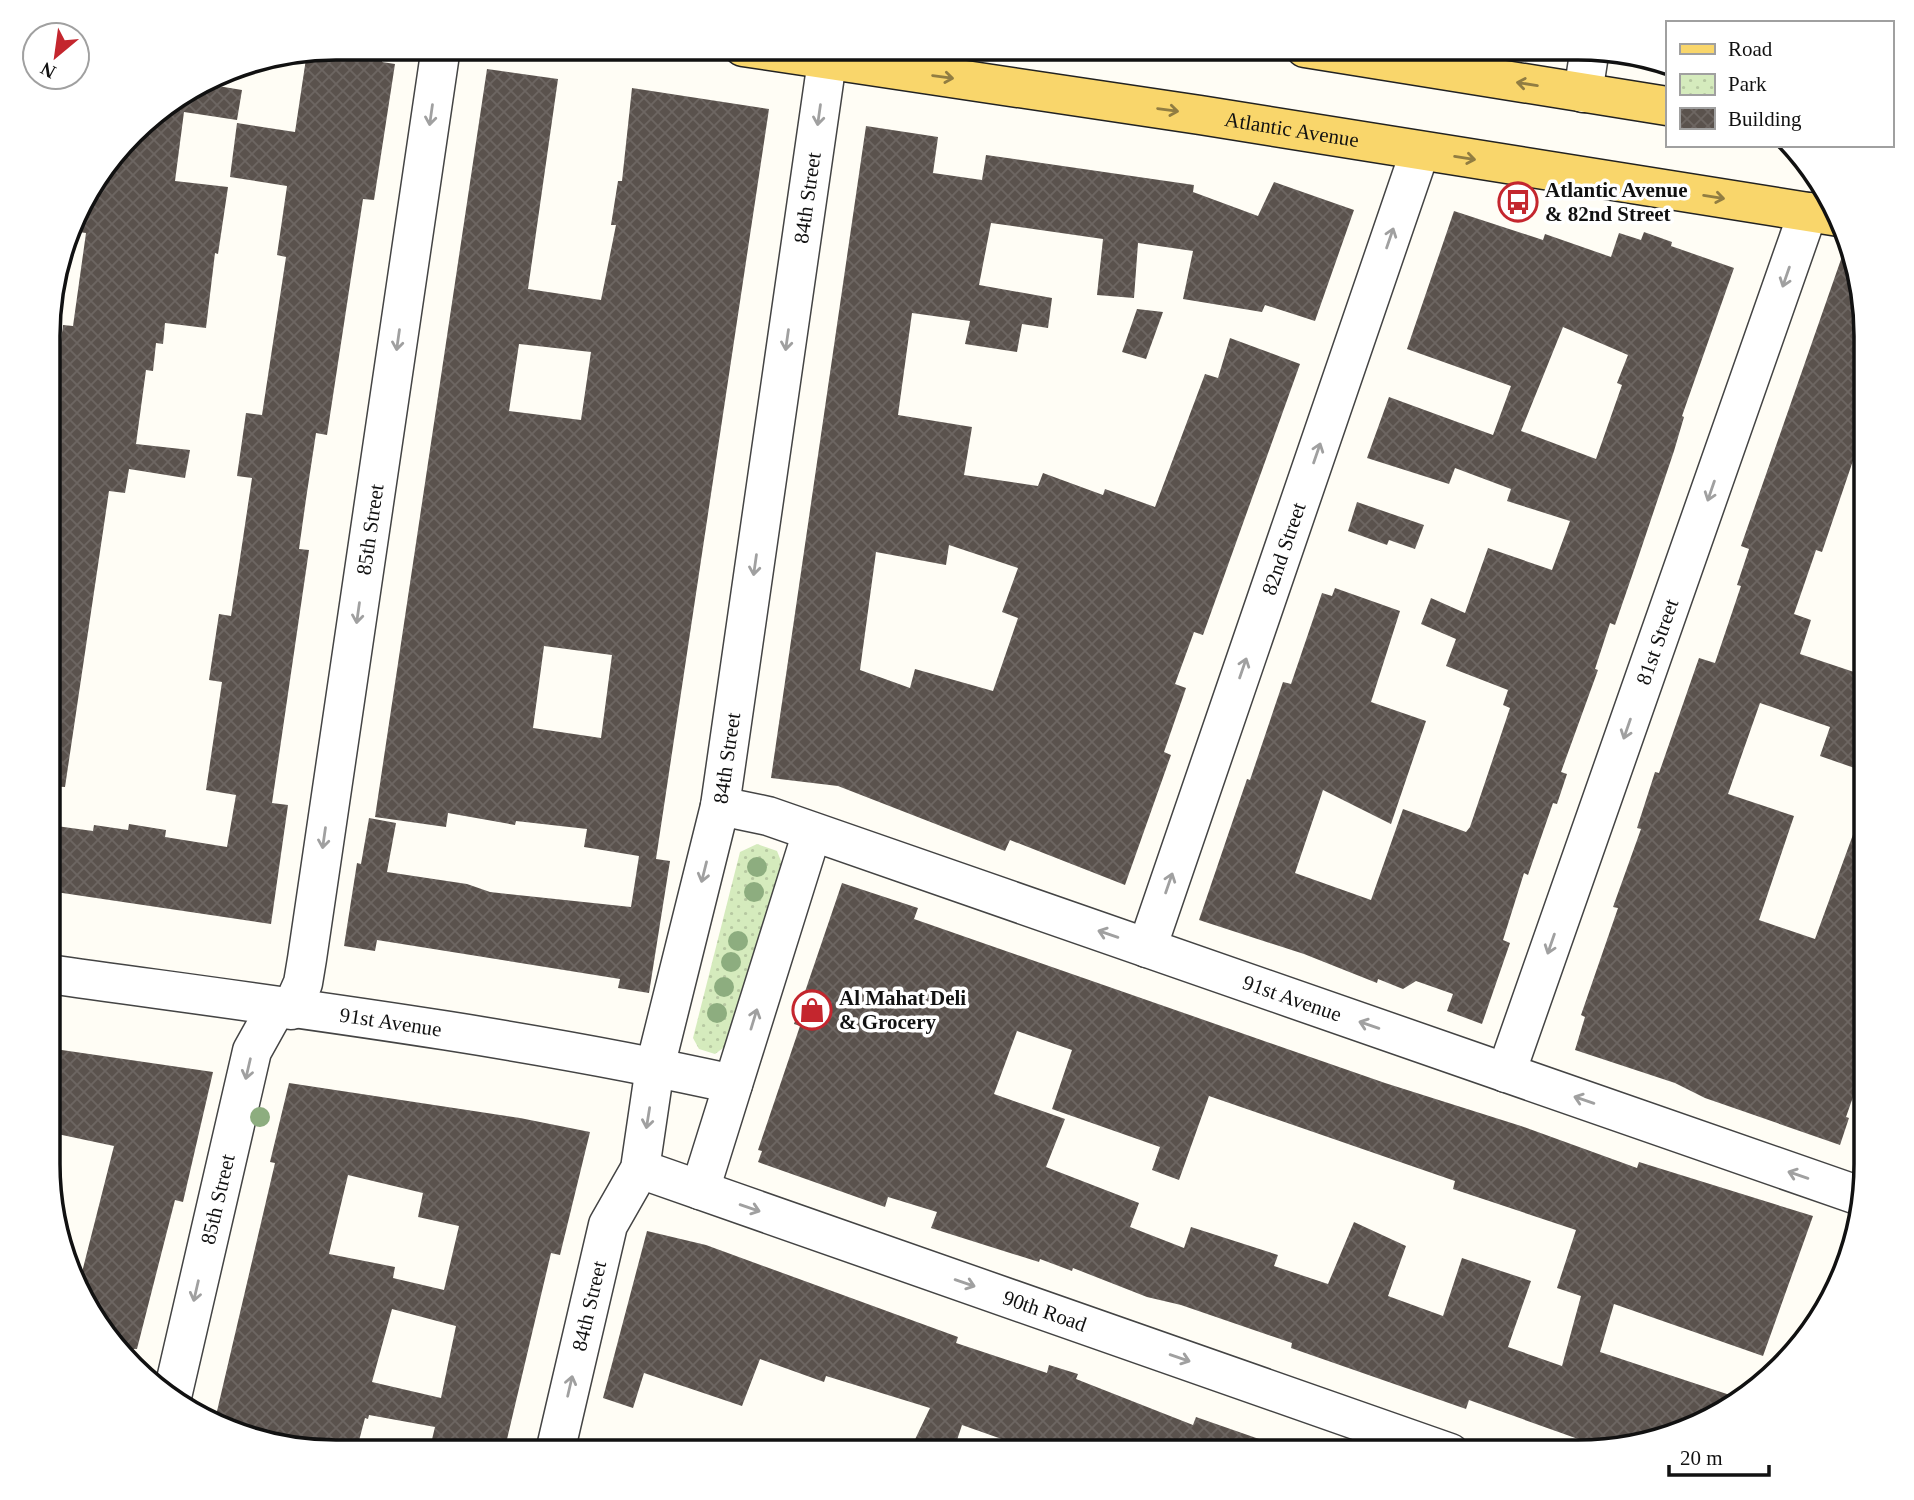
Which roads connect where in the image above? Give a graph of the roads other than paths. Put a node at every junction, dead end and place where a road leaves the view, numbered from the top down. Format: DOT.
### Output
graph roads {
  1 [pos="439,60"];
  2 [pos="827,60"];
  3 [pos="865,60"];
  4 [pos="1426,60"];
  5 [pos="1588,60"];
  6 [pos="1583,93"];
  7 [pos="1666,106"];
  8 [pos="1420,151"];
  9 [pos="1824,214"];
  10 [pos="720,806"];
  11 [pos="812,832"];
  12 [pos="1147,948"];
  13 [pos="60,976"];
  14 [pos="284,1009"];
  15 [pos="655,1067"];
  16 [pos="1506,1073"];
  17 [pos="733,1084"];
  18 [pos="640,1169"];
  19 [pos="700,1191"];
  20 [pos="1853,1194"];
  21 [pos="174,1388"];
  22 [pos="558,1440"];
  23 [pos="1413,1440"];
  1 -- 14 [label="street, 85th Street, one-way"];
  2 -- 10 [label="street, 84th Street, one-way"];
  3 -- 8 [label="main road, Atlantic Avenue, one-way"];
  6 -- 4 [label="main road, one-way"];
  5 -- 6 [label="street"];
  6 -- 7 [label="main road"];
  8 -- 9 [label="main road, Atlantic Avenue, one-way"];
  12 -- 8 [label="street, 82nd Street, one-way"];
  9 -- 16 [label="street, 81st Street, one-way"];
  10 -- 11 [label="street, 91st Avenue"];
  10 -- 15 [label="street, 84th Street, one-way"];
  12 -- 11 [label="street, 91st Avenue, one-way"];
  17 -- 11 [label="street, one-way"];
  16 -- 12 [label="street, 91st Avenue, one-way"];
  13 -- 14 [label="street, 91st Avenue"];
  14 -- 15 [label="street, 91st Avenue"];
  14 -- 21 [label="street, 85th Street, one-way"];
  15 -- 17 [label="street, 91st Avenue"];
  15 -- 18 [label="street, 84th Street, one-way"];
  20 -- 16 [label="street, 91st Avenue, one-way"];
  17 -- 19 [label="street"];
  18 -- 19 [label="street, 90th Road"];
  22 -- 18 [label="street, 84th Street, one-way"];
  19 -- 23 [label="street, 90th Road, one-way"];
}
